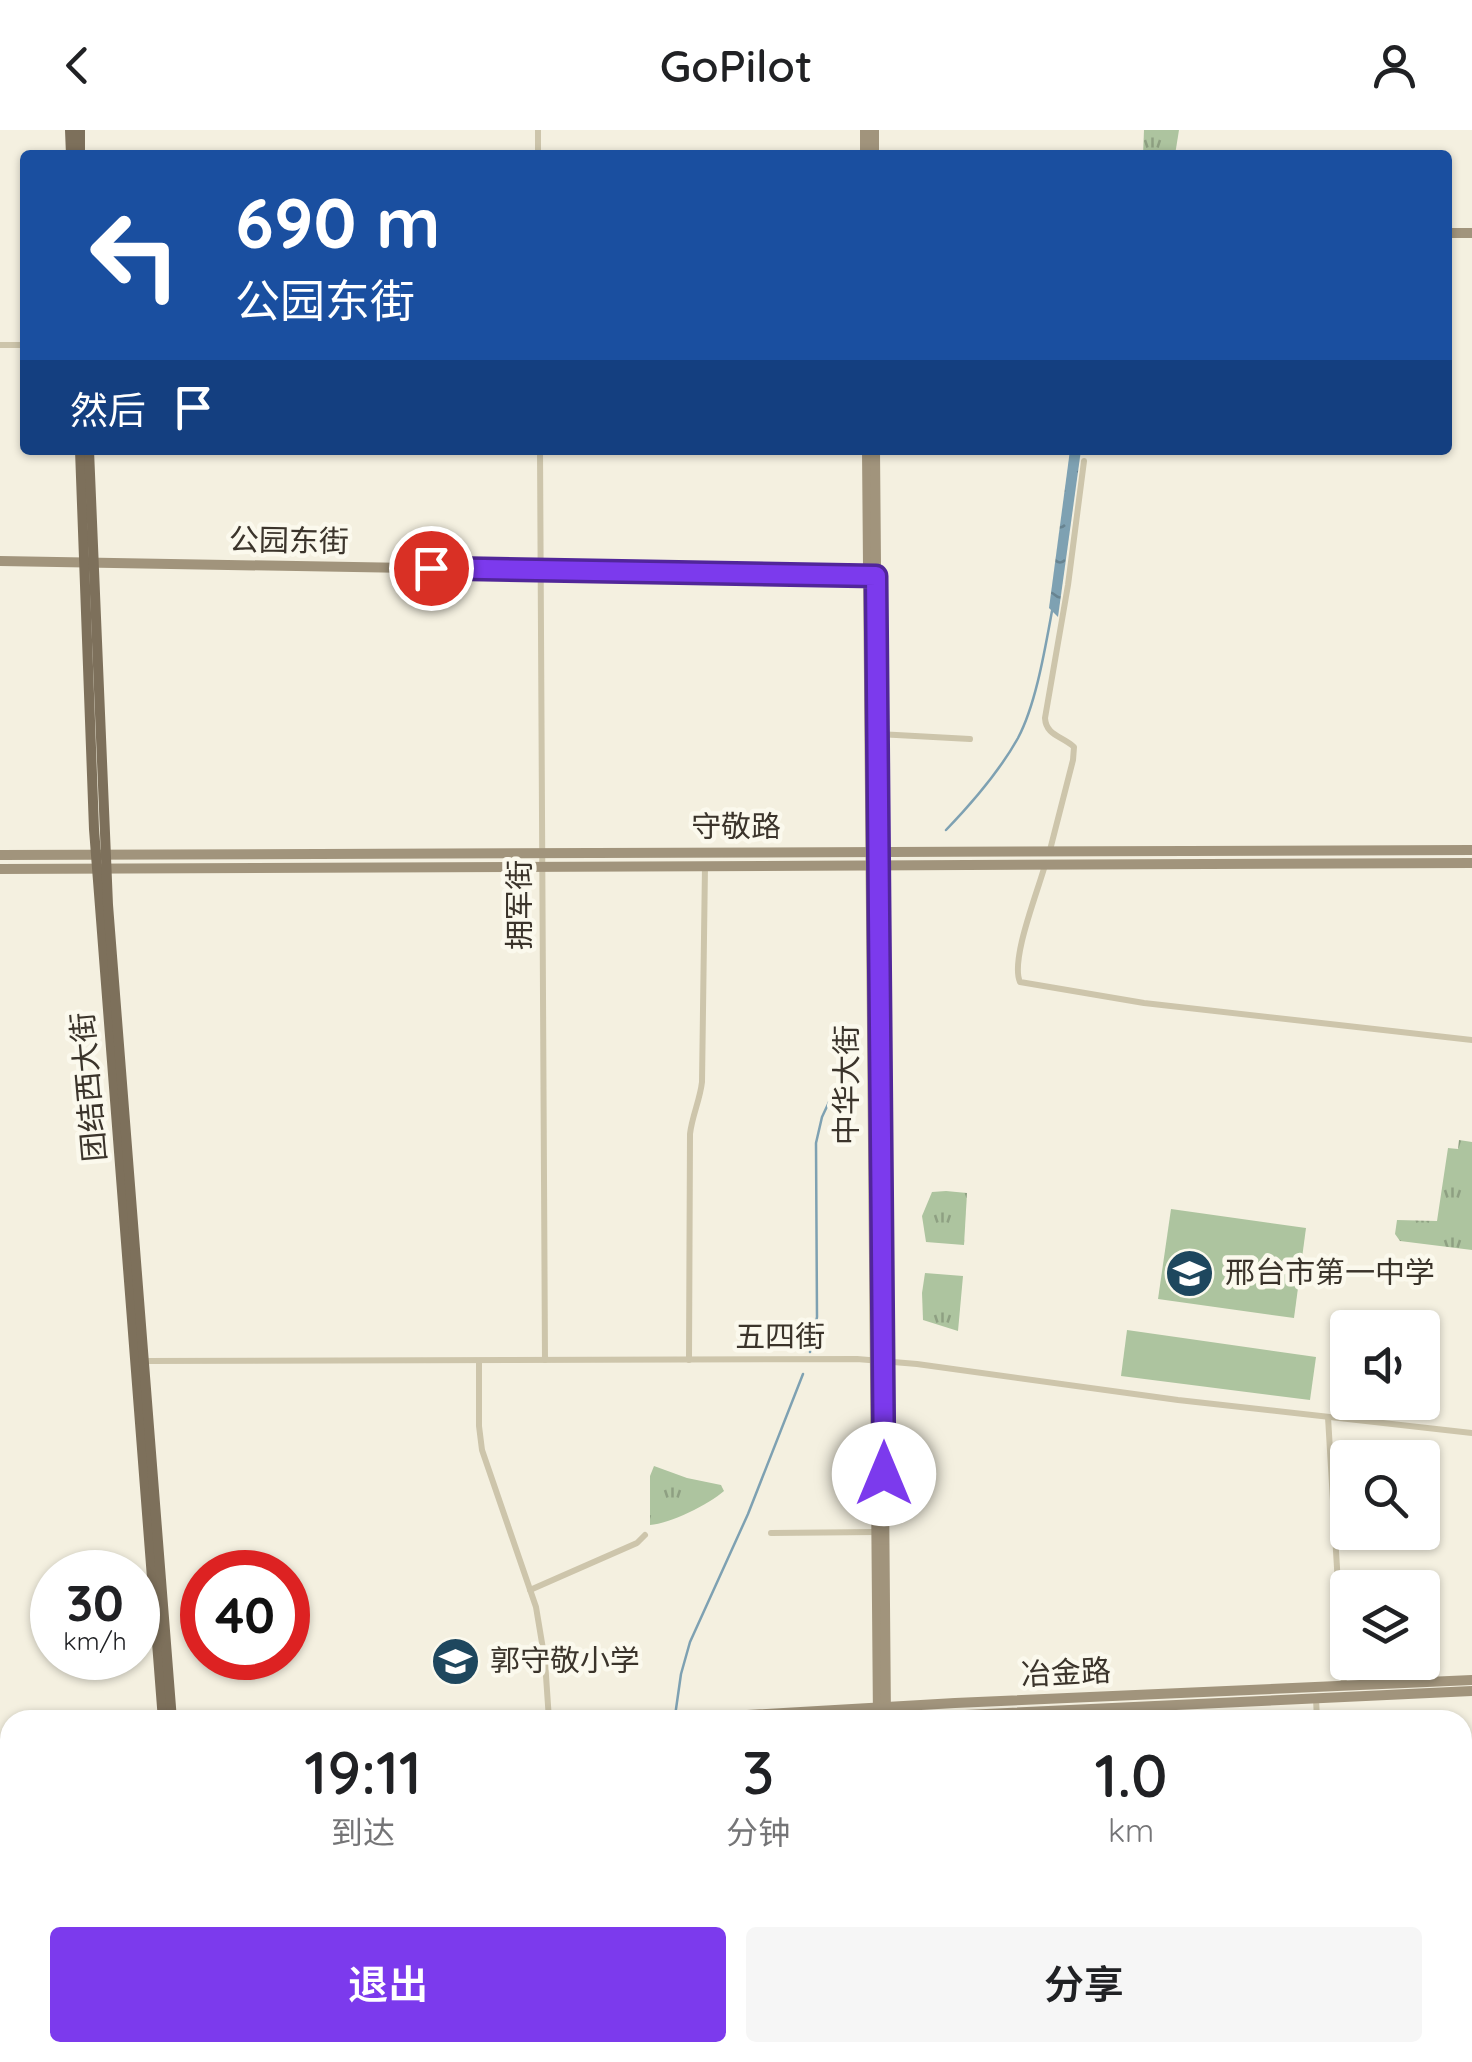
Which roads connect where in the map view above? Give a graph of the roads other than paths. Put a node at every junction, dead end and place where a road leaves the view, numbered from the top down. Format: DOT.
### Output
graph roads {
  1 [pos="80,455"];
  2 [pos="90,455"];
  3 [pos="540,455"];
  4 [pos="867,455"];
  5 [pos="876,455"];
  6 [pos="1084,461"];
  7 [pos="0,561"];
  8 [pos="89,562"];
  9 [pos="541,570"];
  10 [pos="872,576"];
  11 [pos="878,734"];
  12 [pos="970,739"];
  13 [pos="1472,850"];
  14 [pos="875,852"];
  15 [pos="1049,852"];
  16 [pos="542,854"];
  17 [pos="100,855"];
  18 [pos="0,856"];
  19 [pos="1472,864"];
  20 [pos="705,866"];
  21 [pos="875,866"];
  22 [pos="1045,866"];
  23 [pos="542,867"];
  24 [pos="0,869"];
  25 [pos="101,869"];
  26 [pos="1472,1040"];
  27 [pos="480,1360"];
  28 [pos="545,1360"];
  29 [pos="688,1360"];
  30 [pos="144,1361"];
  31 [pos="878,1361"];
  32 [pos="1328,1417"];
  33 [pos="1472,1433"];
  34 [pos="876,1532"];
  35 [pos="771,1533"];
  36 [pos="645,1535"];
  37 [pos="530,1590"];
  38 [pos="1472,1680"];
  39 [pos="1344,1686"];
  40 [pos="1472,1691"];
  41 [pos="1316,1698"];
  42 [pos="162,1710"];
  43 [pos="171,1710"];
  44 [pos="548,1710"];
  45 [pos="882,1710"];
  46 [pos="882,1710"];
  47 [pos="962,1710"];
  48 [pos="1010,1710"];
  49 [pos="1316,1710"];
  50 [pos="1335,2062"];
  51 [pos="1346,2062"];
  1 -- 8 [label="main road, 团结西大街"];
  2 -- 8 [label="main road, 团结西大街"];
  3 -- 9 [label="street, 拥军街"];
  4 -- 10 [label="street, 中华大街"];
  5 -- 10 [label="street, 中华大街"];
  6 -- 15 [label="street"];
  7 -- 8 [label="street, 公园东街"];
  8 -- 9 [label="street, 公园东街"];
  8 -- 17 [label="main road, 团结西大街"];
  9 -- 10 [label="street, 公园东街"];
  9 -- 16 [label="street, 拥军街"];
  10 -- 11 [label="street, 中华大街"];
  10 -- 14 [label="street, 中华大街"];
  11 -- 12 [label="street"];
  11 -- 14 [label="street, 中华大街"];
  13 -- 15 [label="street, 守敬路"];
  14 -- 15 [label="street, 守敬路"];
  14 -- 16 [label="street, 守敬路"];
  14 -- 21 [label="street, 中华大街"];
  16 -- 17 [label="street, 守敬路"];
  16 -- 23 [label="street, 拥军街"];
  17 -- 18 [label="street, 守敬路"];
  17 -- 25 [label="main road, 团结西大街"];
  19 -- 22 [label="street, 守敬路"];
  20 -- 21 [label="street, 守敬路"];
  20 -- 23 [label="street, 守敬路"];
  20 -- 29 [label="street"];
  21 -- 22 [label="street, 守敬路"];
  21 -- 31 [label="street, 中华大街"];
  22 -- 26 [label="street"];
  23 -- 25 [label="street, 守敬路"];
  23 -- 28 [label="street, 拥军街"];
  24 -- 25 [label="street, 守敬路"];
  25 -- 30 [label="main road, 团结西大街"];
  25 -- 42 [label="main road, 团结西大街"];
  27 -- 28 [label="street, 五四街"];
  27 -- 30 [label="street, 五四街"];
  27 -- 37 [label="street"];
  28 -- 29 [label="street, 五四街"];
  29 -- 31 [label="street, 五四街"];
  30 -- 43 [label="main road, 团结西大街"];
  31 -- 32 [label="street, 五四街"];
  31 -- 34 [label="street, 中华大街"];
  31 -- 45 [label="street, 中华大街"];
  32 -- 33 [label="street, 五四街"];
  32 -- 39 [label="street"];
  34 -- 35 [label="street"];
  34 -- 46 [label="street, 中华大街"];
  36 -- 37 [label="street"];
  37 -- 44 [label="street"];
  38 -- 39 [label="street, 冶金路"];
  39 -- 47 [label="street, 冶金路"];
  40 -- 41 [label="street, 冶金路"];
  41 -- 48 [label="street, 冶金路"];
  41 -- 49 [label="street"];
  50 -- 51 [label="street"];
}
